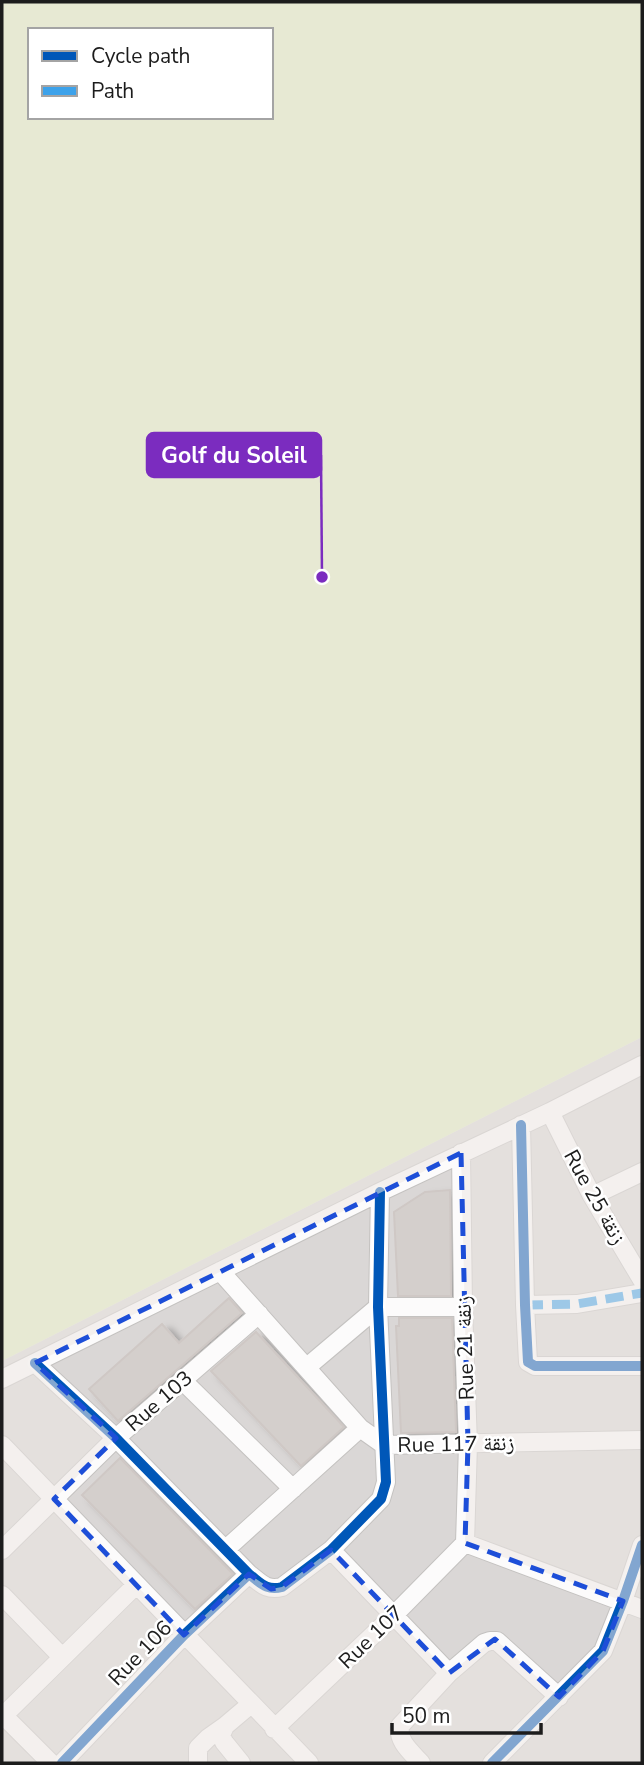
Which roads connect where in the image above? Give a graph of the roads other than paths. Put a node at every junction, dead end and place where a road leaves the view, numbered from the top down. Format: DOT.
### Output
graph roads {
  1 [pos="642,1065"];
  2 [pos="550,1112"];
  3 [pos="521,1125"];
  4 [pos="461,1153"];
  5 [pos="642,1172"];
  6 [pos="380,1192"];
  7 [pos="592,1196"];
  8 [pos="220,1271"];
  9 [pos="642,1280"];
  10 [pos="642,1293"];
  11 [pos="525,1305"];
  12 [pos="378,1307"];
  13 [pos="463,1307"];
  14 [pos="259,1314"];
  15 [pos="35,1363"];
  16 [pos="642,1366"];
  17 [pos="307,1367"];
  18 [pos="2,1379"];
  19 [pos="182,1380"];
  20 [pos="360,1428"];
  21 [pos="116,1438"];
  22 [pos="642,1440"];
  23 [pos="468,1444"];
  24 [pos="384,1445"];
  25 [pos="3,1449"];
  26 [pos="293,1489"];
  27 [pos="54,1499"];
  28 [pos="465,1543"];
  29 [pos="642,1545"];
  30 [pos="226,1549"];
  31 [pos="2,1550"];
  32 [pos="331,1550"];
  33 [pos="249,1574"];
  34 [pos="136,1584"];
  35 [pos="2,1595"];
  36 [pos="623,1601"];
  37 [pos="642,1609"];
  38 [pos="394,1615"];
  39 [pos="184,1634"];
  40 [pos="62,1657"];
  41 [pos="449,1673"];
  42 [pos="559,1697"];
  43 [pos="251,1704"];
  44 [pos="2,1715"];
  45 [pos="225,1726"];
  46 [pos="274,1729"];
  47 [pos="302,1761"];
  48 [pos="51,1763"];
  49 [pos="62,1763"];
  50 [pos="198,1763"];
  51 [pos="241,1763"];
  52 [pos="421,1763"];
  53 [pos="492,1763"];
  1 -- 2 [label="street"];
  2 -- 3 [label="street"];
  2 -- 7 [label="street, Rue 25 زنقة"];
  3 -- 4 [label="street"];
  3 -- 11 [label="street"];
  4 -- 6 [label="street"];
  4 -- 13 [label="street, Rue 21 زنقة"];
  5 -- 7 [label="street"];
  6 -- 8 [label="street"];
  6 -- 12 [label="street"];
  7 -- 9 [label="street, Rue 25 زنقة"];
  8 -- 14 [label="street, Rue 117 زنقة"];
  8 -- 15 [label="street"];
  10 -- 11 [label="street"];
  11 -- 16 [label="street"];
  12 -- 13 [label="street"];
  12 -- 17 [label="street"];
  12 -- 24 [label="street"];
  13 -- 23 [label="street, Rue 21 زنقة"];
  14 -- 17 [label="street, Rue 117 زنقة"];
  14 -- 19 [label="street, Rue 103"];
  15 -- 18 [label="street"];
  15 -- 21 [label="street"];
  17 -- 20 [label="street, Rue 117 زنقة"];
  19 -- 21 [label="street, Rue 103"];
  19 -- 26 [label="street"];
  20 -- 24 [label="street, Rue 117 زنقة"];
  20 -- 26 [label="street"];
  21 -- 27 [label="street, Rue 103"];
  21 -- 30 [label="street"];
  22 -- 23 [label="street, Rue 117 زنقة"];
  23 -- 24 [label="street, Rue 117 زنقة"];
  23 -- 28 [label="street, Rue 21 زنقة"];
  24 -- 32 [label="street"];
  25 -- 27 [label="street"];
  26 -- 30 [label="street"];
  27 -- 31 [label="street, Rue 103"];
  27 -- 34 [label="street"];
  28 -- 36 [label="street"];
  28 -- 38 [label="street, Rue 107"];
  29 -- 36 [label="street"];
  30 -- 33 [label="street"];
  32 -- 33 [label="street"];
  32 -- 38 [label="street"];
  33 -- 39 [label="street, Rue 106"];
  34 -- 39 [label="street"];
  34 -- 40 [label="street"];
  35 -- 40 [label="street"];
  36 -- 37 [label="street"];
  36 -- 42 [label="street"];
  38 -- 41 [label="street"];
  38 -- 46 [label="street, Rue 107"];
  39 -- 43 [label="street"];
  39 -- 49 [label="street, Rue 106"];
  40 -- 44 [label="street"];
  41 -- 42 [label="street"];
  41 -- 52 [label="street"];
  42 -- 53 [label="street"];
  43 -- 45 [label="street"];
  43 -- 46 [label="street"];
  44 -- 48 [label="street"];
  45 -- 50 [label="street"];
  45 -- 51 [label="street"];
  46 -- 47 [label="street"];
}
